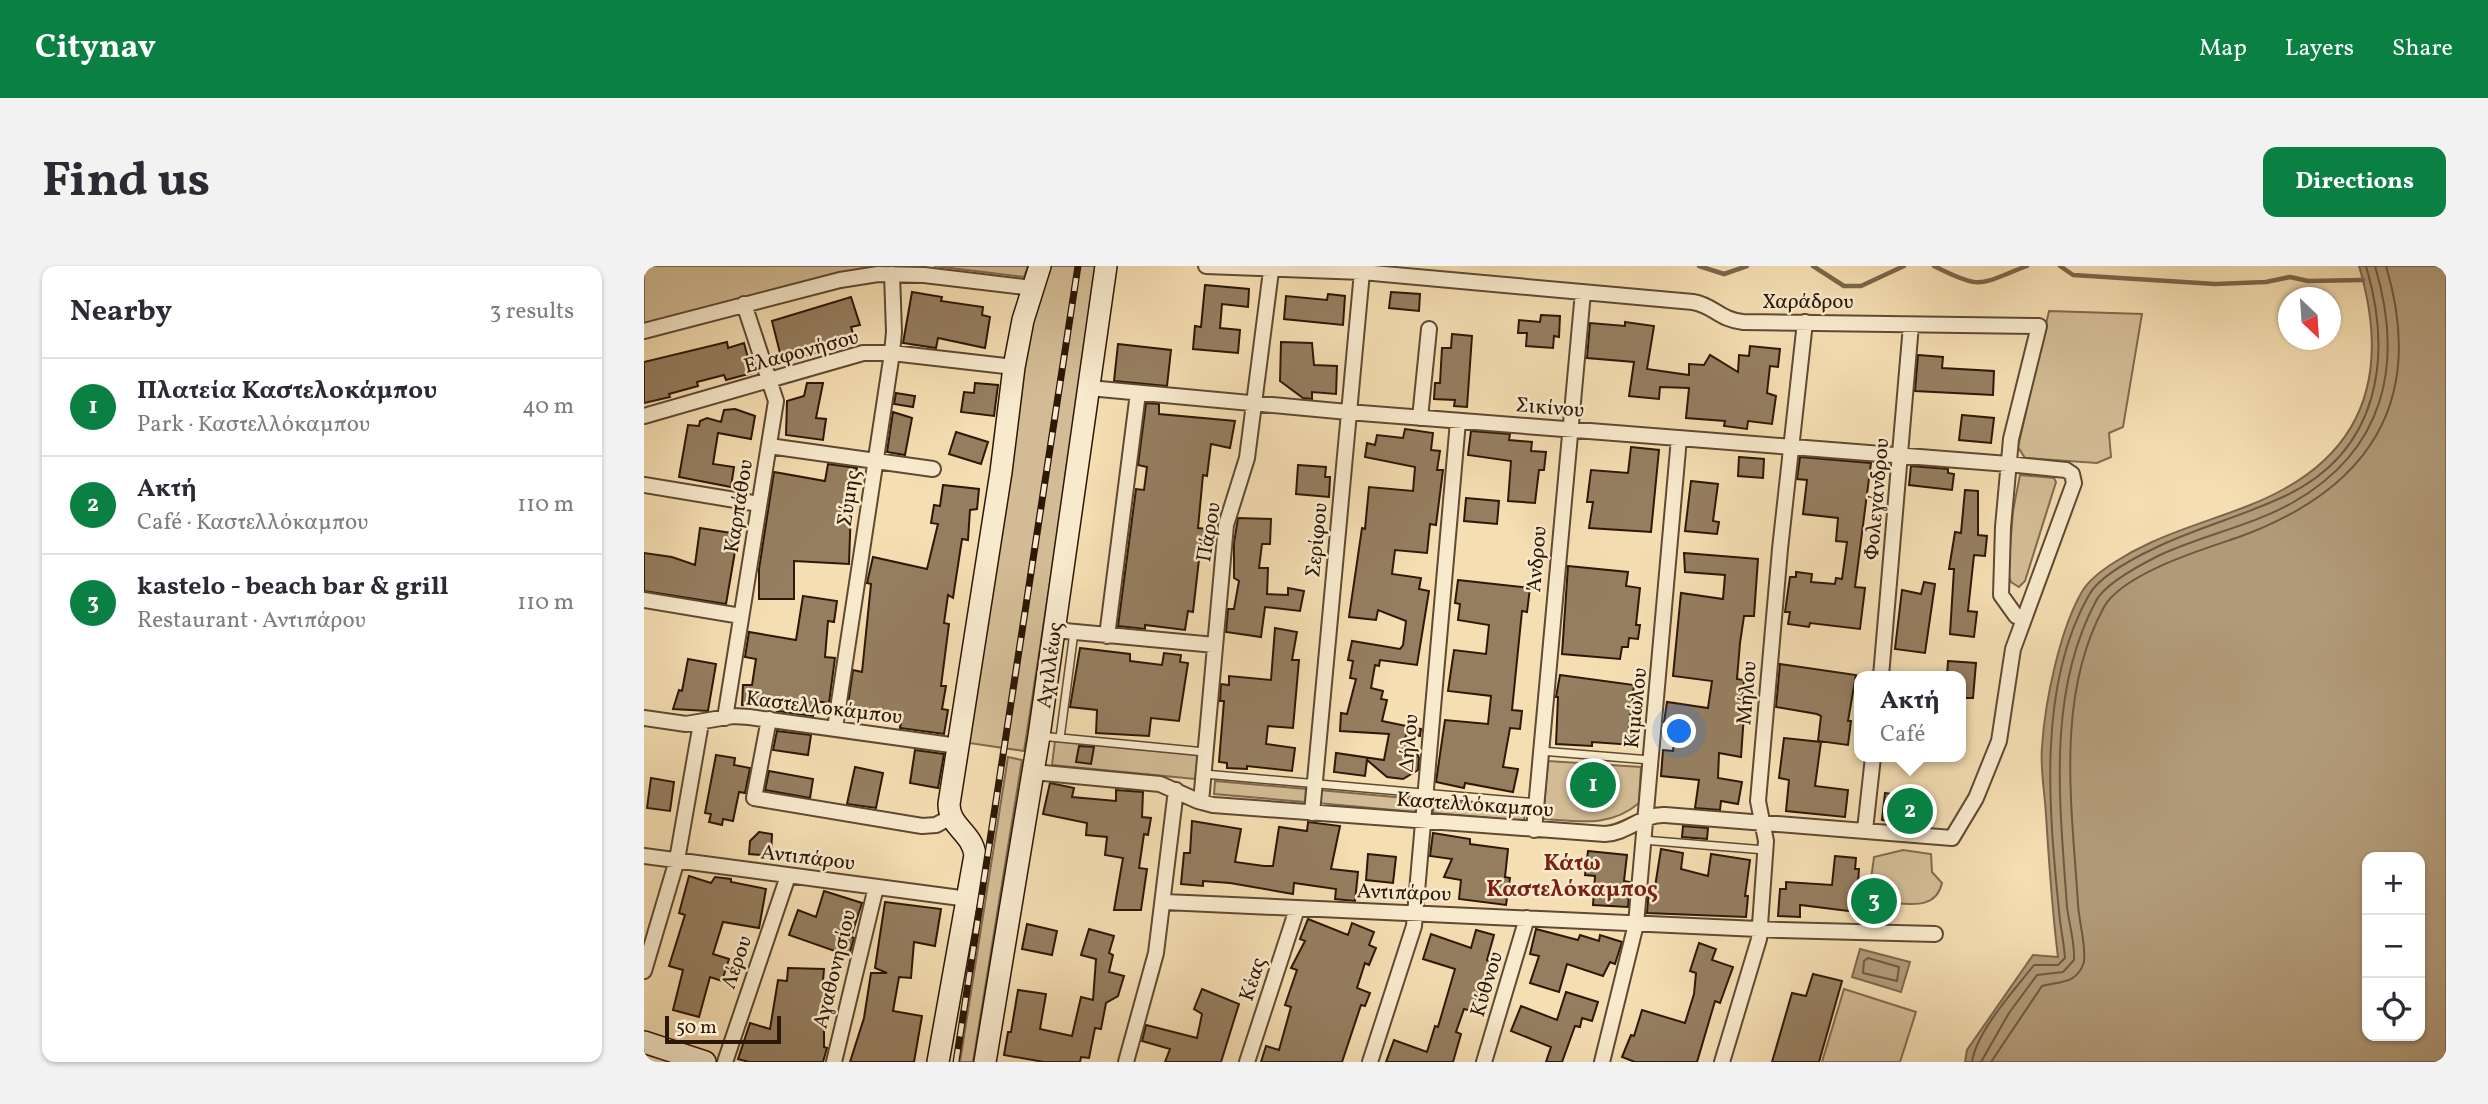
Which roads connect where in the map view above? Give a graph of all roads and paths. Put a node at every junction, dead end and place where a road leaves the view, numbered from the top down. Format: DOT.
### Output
graph roads {
  1 [pos="1040,266"];
  2 [pos="1107,266"];
  3 [pos="1206,266"];
  4 [pos="1271,271"];
  5 [pos="1362,272"];
  6 [pos="892,274"];
  7 [pos="1033,289"];
  8 [pos="1583,292"];
  9 [pos="744,304"];
  10 [pos="1805,322"];
  11 [pos="1911,325"];
  12 [pos="1429,329"];
  13 [pos="644,331"];
  14 [pos="892,353"];
  15 [pos="1014,367"];
  16 [pos="769,381"];
  17 [pos="1089,388"];
  18 [pos="1138,393"];
  19 [pos="1255,402"];
  20 [pos="1348,412"];
  21 [pos="644,416"];
  22 [pos="1420,418"];
  23 [pos="1458,421"];
  24 [pos="1569,430"];
  25 [pos="1679,438"];
  26 [pos="769,446"];
  27 [pos="1791,446"];
  28 [pos="1901,455"];
  29 [pos="876,460"];
  30 [pos="2008,464"];
  31 [pos="933,469"];
  32 [pos="644,485"];
  33 [pos="759,504"];
  34 [pos="644,600"];
  35 [pos="741,616"];
  36 [pos="2016,616"];
  37 [pos="1063,631"];
  38 [pos="1107,636"];
  39 [pos="1215,645"];
  40 [pos="1881,671"];
  41 [pos="644,718"];
  42 [pos="725,718"];
  43 [pos="769,719"];
  44 [pos="701,723"];
  45 [pos="835,729"];
  46 [pos="1050,737"];
  47 [pos="958,746"];
  48 [pos="1541,751"];
  49 [pos="1205,752"];
  50 [pos="1651,760"];
  51 [pos="1872,762"];
  52 [pos="1033,772"];
  53 [pos="1203,774"];
  54 [pos="1315,783"];
  55 [pos="1176,790"];
  56 [pos="1425,793"];
  57 [pos="1201,802"];
  58 [pos="1536,803"];
  59 [pos="1312,813"];
  60 [pos="951,817"];
  61 [pos="1645,818"];
  62 [pos="1423,822"];
  63 [pos="1762,822"];
  64 [pos="1629,829"];
  65 [pos="1534,830"];
  66 [pos="1865,830"];
  67 [pos="1643,846"];
  68 [pos="1766,850"];
  69 [pos="644,856"];
  70 [pos="677,860"];
  71 [pos="788,876"];
  72 [pos="876,887"];
  73 [pos="968,899"];
  74 [pos="1165,902"];
  75 [pos="1297,909"];
  76 [pos="1415,913"];
  77 [pos="1527,918"];
  78 [pos="1636,924"];
  79 [pos="1760,930"];
  80 [pos="1935,934"];
  81 [pos="644,971"];
  82 [pos="644,1042"];
  83 [pos="705,1062"];
  84 [pos="725,1062"];
  85 [pos="834,1062"];
  86 [pos="938,1062"];
  87 [pos="985,1062"];
  88 [pos="1126,1062"];
  89 [pos="1247,1062"];
  90 [pos="1370,1062"];
  91 [pos="1484,1062"];
  92 [pos="1602,1062"];
  93 [pos="1722,1062"];
  1 -- 7 [label="street"];
  2 -- 17 [label="street, Αχιλλέως"];
  3 -- 4 [label="street, Χαράδρου"];
  4 -- 5 [label="street, Χαράδρου"];
  4 -- 19 [label="street, Πάρου"];
  5 -- 8 [label="street, Χαράδρου"];
  5 -- 20 [label="street, Σερίφου"];
  6 -- 7 [label="street"];
  6 -- 9 [label="street"];
  6 -- 14 [label="street, Σύμης"];
  7 -- 15 [label="street"];
  8 -- 10 [label="street, Χαράδρου"];
  8 -- 24 [label="street, Άνδρου"];
  9 -- 13 [label="street"];
  9 -- 16 [label="street, Καρπάθου"];
  10 -- 11 [label="street, Χαράδρου"];
  10 -- 27 [label="street, Μήλου"];
  11 -- 28 [label="street, Φολεγάνδρου"];
  11 -- 30 [label="street, Χαράδρου"];
  12 -- 22 [label="street"];
  14 -- 15 [label="street, Ελαφονήσου"];
  14 -- 16 [label="street, Ελαφονήσου"];
  14 -- 29 [label="street, Σύμης"];
  15 -- 47 [label="street"];
  16 -- 21 [label="street, Ελαφονήσου"];
  16 -- 26 [label="street, Καρπάθου"];
  17 -- 18 [label="street, Σικίνου"];
  17 -- 37 [label="street, Αχιλλέως"];
  18 -- 19 [label="street, Σικίνου"];
  18 -- 38 [label="street"];
  19 -- 20 [label="street, Σικίνου"];
  19 -- 39 [label="street, Πάρου"];
  20 -- 22 [label="street, Σικίνου"];
  20 -- 54 [label="street, Σερίφου"];
  22 -- 23 [label="street, Σικίνου"];
  23 -- 24 [label="street, Σικίνου"];
  23 -- 56 [label="street, Δήλου"];
  24 -- 25 [label="street, Σικίνου"];
  24 -- 48 [label="street, Άνδρου"];
  25 -- 27 [label="street, Σικίνου"];
  25 -- 50 [label="street, Κιμώλου"];
  26 -- 29 [label="street"];
  26 -- 33 [label="street, Καρπάθου"];
  27 -- 28 [label="street, Σικίνου"];
  27 -- 63 [label="street, Μήλου"];
  28 -- 30 [label="street, Σικίνου"];
  28 -- 40 [label="street, Φολεγάνδρου"];
  29 -- 31 [label="street"];
  29 -- 45 [label="street, Σύμης"];
  30 -- 36 [label="street"];
  30 -- 66 [label="street, Σικίνου"];
  32 -- 33 [label="street"];
  33 -- 35 [label="street, Καρπάθου"];
  34 -- 35 [label="street"];
  35 -- 42 [label="street, Καρπάθου"];
  37 -- 38 [label="street"];
  37 -- 46 [label="street, Αχιλλέως"];
  38 -- 39 [label="street"];
  39 -- 49 [label="street, Πάρου"];
  41 -- 44 [label="street, Καστελλοκάμπου"];
  42 -- 43 [label="street, Καστελλοκάμπου"];
  42 -- 44 [label="street, Καστελλοκάμπου"];
  43 -- 45 [label="street, Καστελλοκάμπου"];
  43 -- 60 [label="street"];
  44 -- 70 [label="street"];
  45 -- 47 [label="street, Καστελλοκάμπου"];
  46 -- 49 [label="lane"];
  46 -- 52 [label="street, Αχιλλέως"];
  47 -- 60 [label="street"];
  48 -- 50 [label="lane"];
  48 -- 58 [label="street, Άνδρου"];
  49 -- 53 [label="street, Πάρου"];
  50 -- 61 [label="street, Κιμώλου"];
  51 -- 66 [label="street"];
  52 -- 55 [label="street, Καστελλόκαμπου"];
  52 -- 87 [label="street, Αχιλλέως"];
  53 -- 54 [label="lane"];
  53 -- 57 [label="street, Πάρου"];
  54 -- 56 [label="lane"];
  54 -- 59 [label="street, Σερίφου"];
  55 -- 57 [label="street, Καστελλόκαμπου"];
  55 -- 74 [label="street"];
  56 -- 58 [label="lane"];
  56 -- 62 [label="street, Δήλου"];
  57 -- 59 [label="street, Καστελλόκαμπου"];
  58 -- 65 [label="street, Άνδρου"];
  59 -- 62 [label="street, Καστελλόκαμπου"];
  60 -- 73 [label="street"];
  61 -- 63 [label="street"];
  61 -- 64 [label="street, Καστελλόκαμπου"];
  61 -- 67 [label="street, Κιμώλου"];
  62 -- 65 [label="street, Καστελλόκαμπου"];
  62 -- 76 [label="street, Δήλου"];
  63 -- 66 [label="street"];
  63 -- 68 [label="street, Μήλου"];
  64 -- 65 [label="street, Καστελλόκαμπου"];
  64 -- 67 [label="street"];
  67 -- 68 [label="lane"];
  67 -- 78 [label="street, Κιμώλου"];
  68 -- 79 [label="street, Μήλου"];
  69 -- 70 [label="street, Αντιπάρου"];
  70 -- 71 [label="street, Αντιπάρου"];
  70 -- 81 [label="street"];
  71 -- 72 [label="street, Αντιπάρου"];
  71 -- 84 [label="street, Λέρου"];
  72 -- 73 [label="street, Αντιπάρου"];
  72 -- 85 [label="street, Αγαθονησίου"];
  73 -- 86 [label="street"];
  74 -- 75 [label="street, Αντιπάρου"];
  74 -- 88 [label="street"];
  75 -- 76 [label="street, Αντιπάρου"];
  75 -- 89 [label="street, Κέας"];
  76 -- 77 [label="street, Αντιπάρου"];
  76 -- 90 [label="street, Δήλου"];
  77 -- 78 [label="street, Αντιπάρου"];
  77 -- 91 [label="street, Κύθνου"];
  78 -- 79 [label="street, Αντιπάρου"];
  78 -- 92 [label="street, Κιμώλου"];
  79 -- 80 [label="street, Αντιπάρου"];
  79 -- 93 [label="street, Μήλου"];
  82 -- 83 [label="street"];
}
